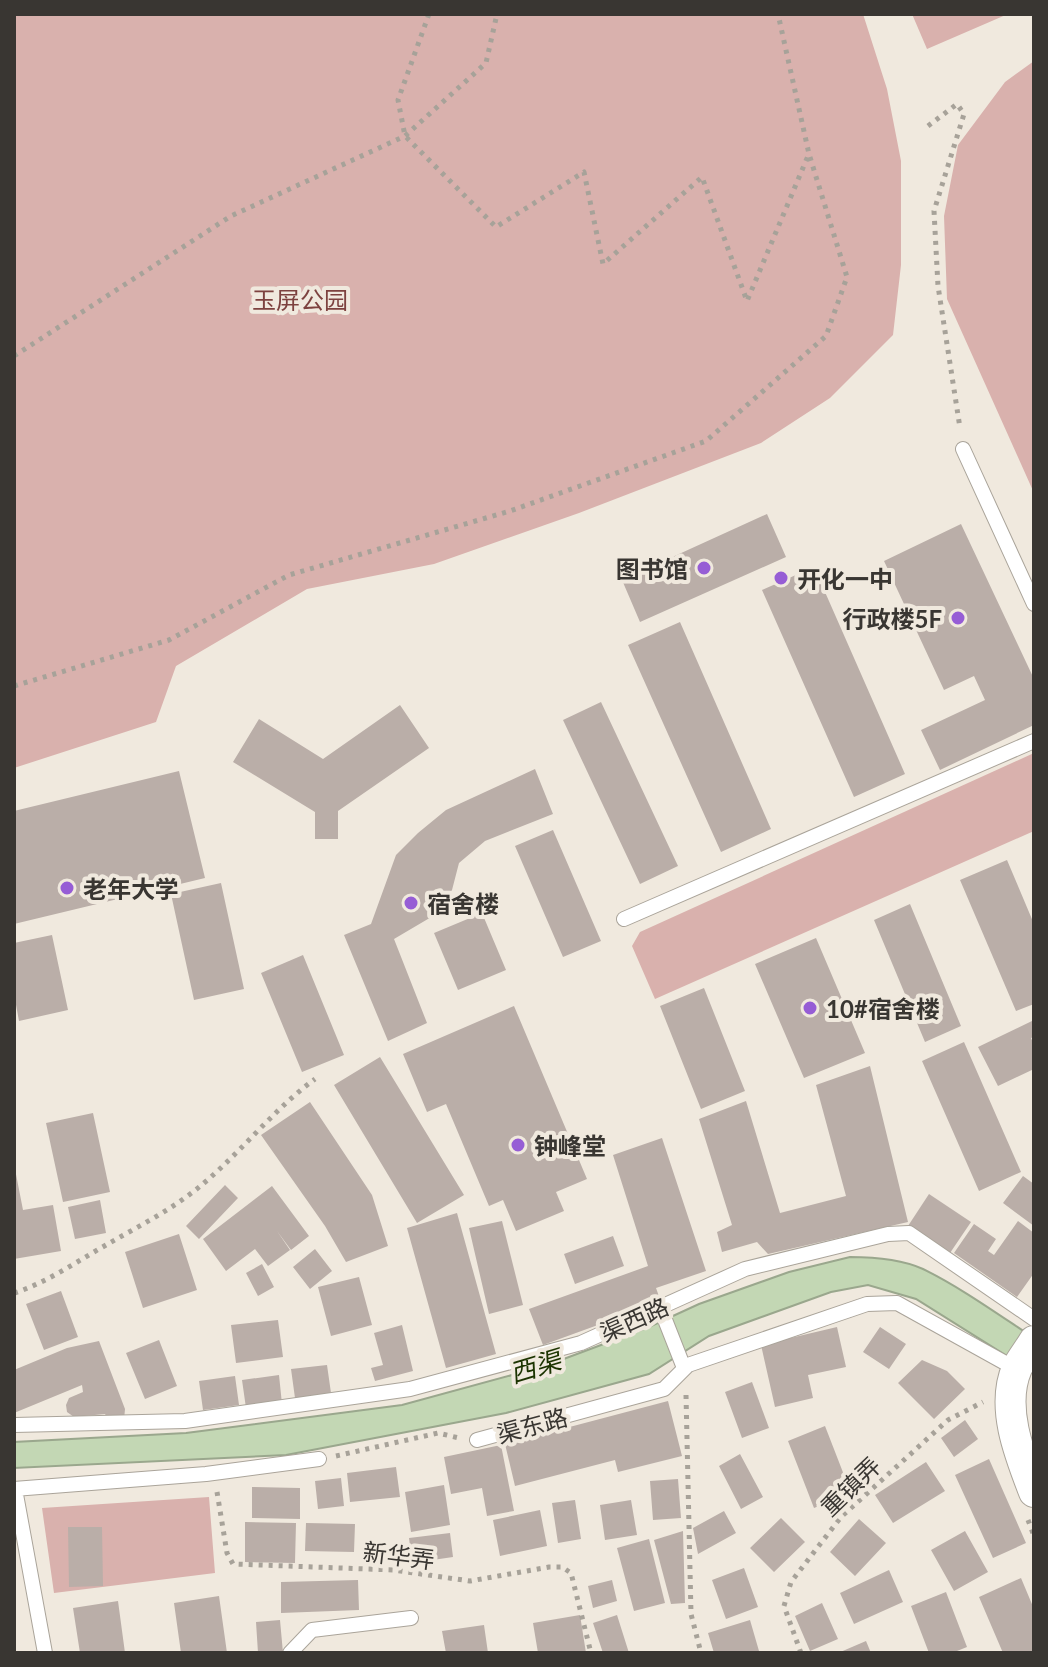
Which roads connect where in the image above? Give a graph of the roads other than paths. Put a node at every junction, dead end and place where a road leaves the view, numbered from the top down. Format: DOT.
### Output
graph roads {
  1 [pos="963,449"];
  2 [pos="1034,604"];
  3 [pos="1034,741"];
  4 [pos="624,919"];
  5 [pos="660,1307"];
  6 [pos="1034,1319"];
  7 [pos="1034,1341"];
  8 [pos="684,1368"];
  9 [pos="1016,1369"];
  10 [pos="14,1425"];
  11 [pos="477,1440"];
  12 [pos="319,1459"];
  13 [pos="15,1489"];
  14 [pos="1034,1492"];
  15 [pos="411,1618"];
  16 [pos="45,1653"];
  17 [pos="290,1653"];
  1 -- 2 [label="lane"];
  3 -- 4 [label="lane"];
  5 -- 6 [label="lane, 渠西路"];
  5 -- 8 [label="lane"];
  5 -- 10 [label="lane, 渠西路"];
  7 -- 9 [label="street"];
  8 -- 9 [label="lane, 渠东路"];
  8 -- 11 [label="lane, 渠东路"];
  9 -- 14 [label="street"];
  12 -- 13 [label="lane"];
  13 -- 16 [label="lane"];
  15 -- 17 [label="lane"];
}
